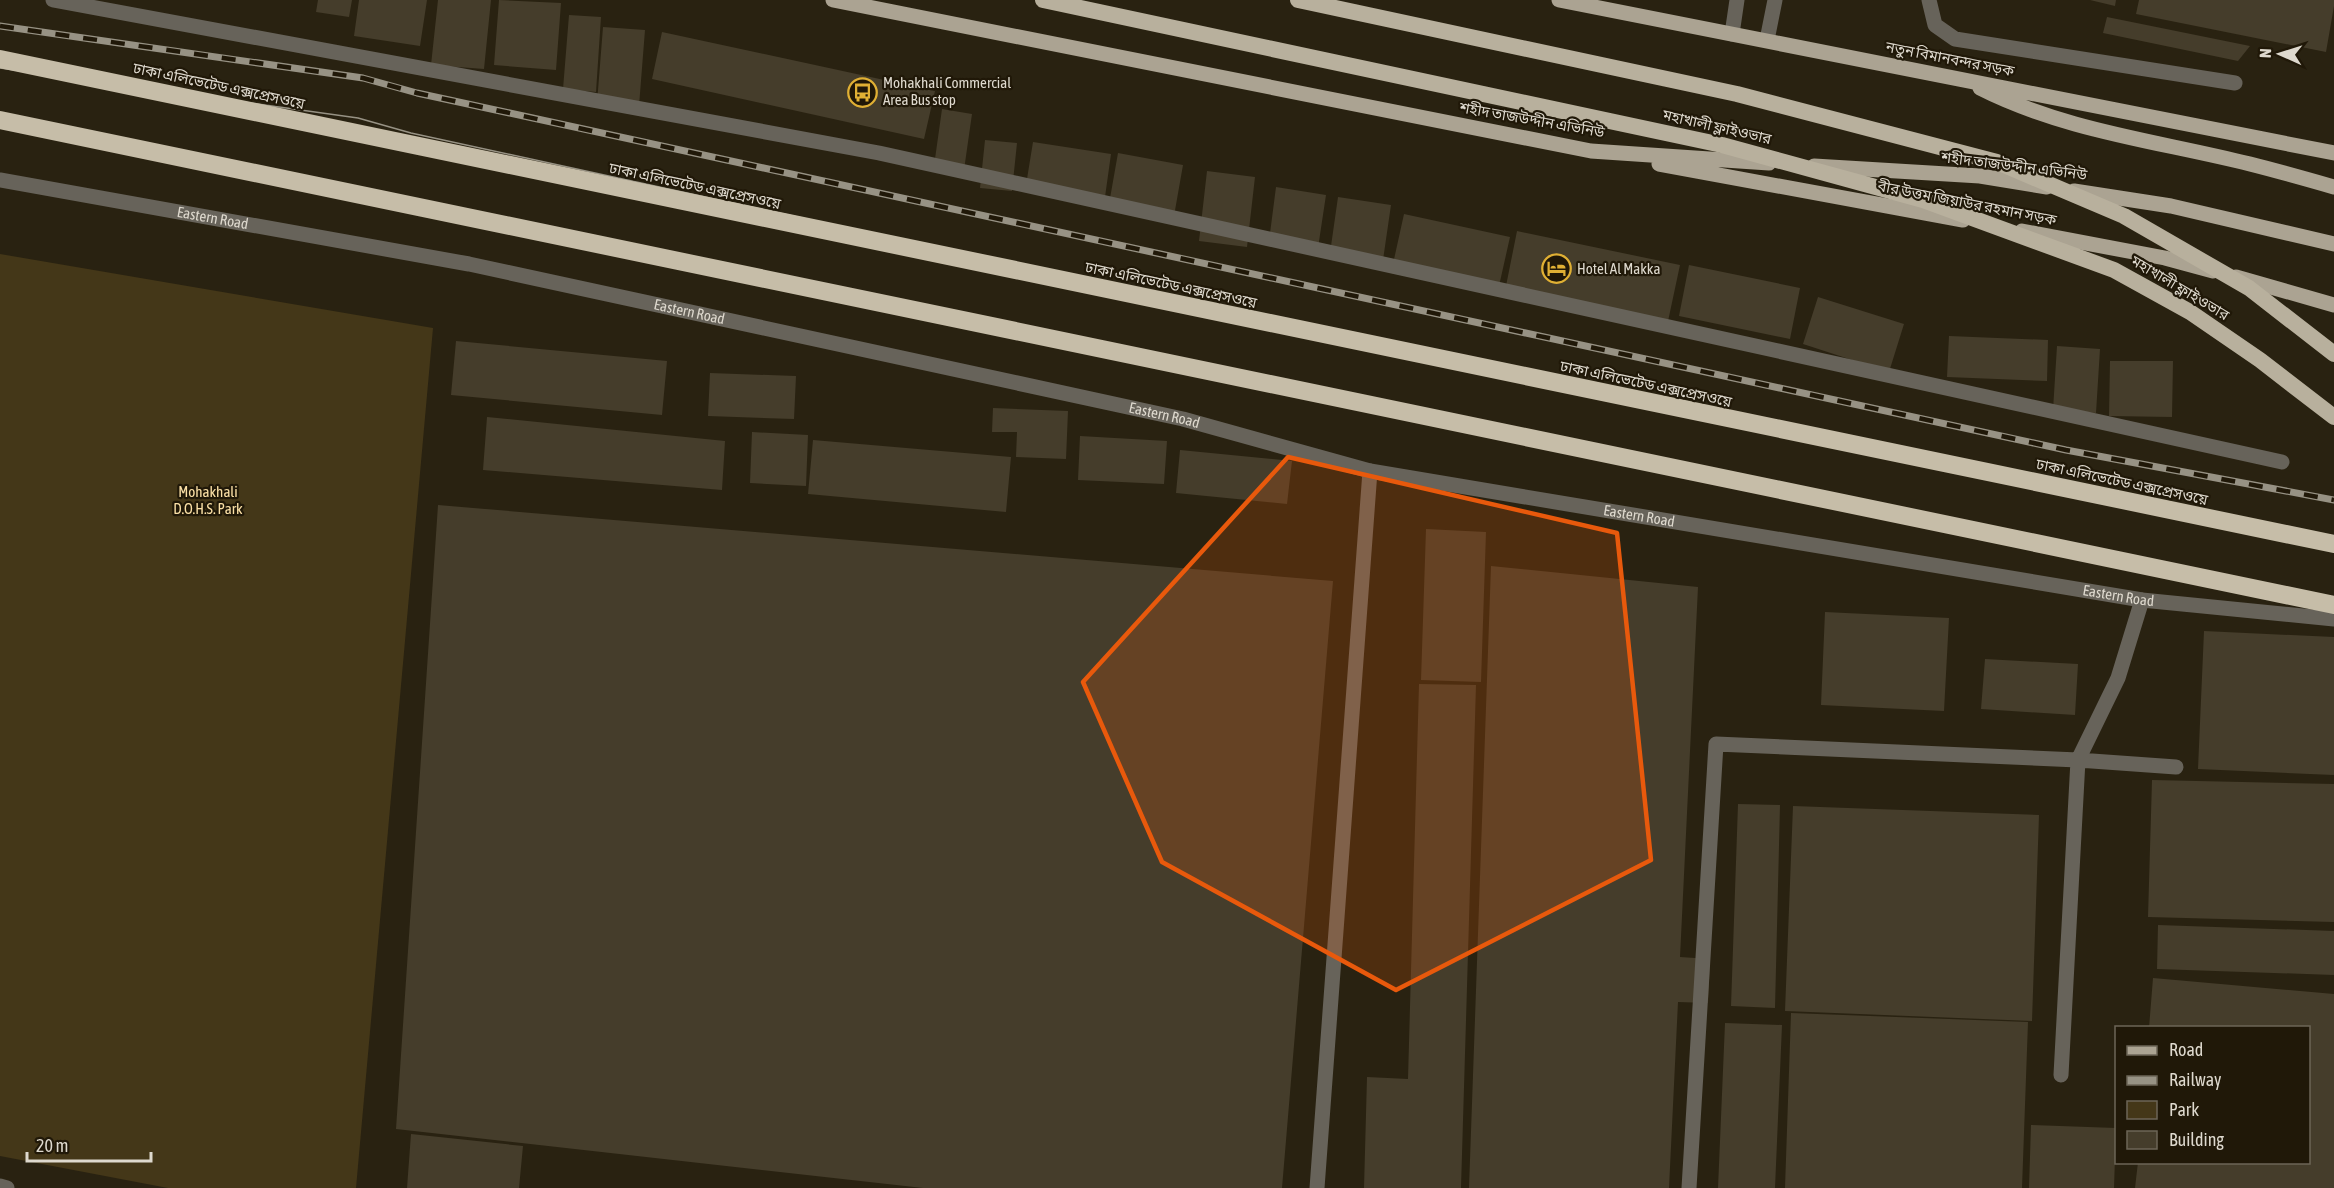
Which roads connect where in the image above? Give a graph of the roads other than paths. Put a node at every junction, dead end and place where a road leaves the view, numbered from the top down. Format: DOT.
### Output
graph roads {
  1 [pos="53,0"];
  2 [pos="833,0"];
  3 [pos="1043,0"];
  4 [pos="1298,0"];
  5 [pos="1559,0"];
  6 [pos="1737,0"];
  7 [pos="1775,0"];
  8 [pos="1929,0"];
  9 [pos="870,4"];
  10 [pos="1732,34"];
  11 [pos="1767,40"];
  12 [pos="0,59"];
  13 [pos="1964,80"];
  14 [pos="2235,83"];
  15 [pos="0,120"];
  16 [pos="1591,151"];
  17 [pos="2334,153"];
  18 [pos="0,180"];
  19 [pos="2334,187"];
  20 [pos="2334,244"];
  21 [pos="2334,305"];
  22 [pos="2334,354"];
  23 [pos="2334,417"];
  24 [pos="2282,462"];
  25 [pos="1370,471"];
  26 [pos="2334,544"];
  27 [pos="2142,600"];
  28 [pos="2334,604"];
  29 [pos="2334,619"];
  30 [pos="2078,760"];
  31 [pos="2176,767"];
  32 [pos="2061,1075"];
  33 [pos="0,1186"];
  34 [pos="7,1188"];
  35 [pos="1317,1188"];
  36 [pos="1689,1188"];
  1 -- 24 [label="street"];
  2 -- 9 [label="main road"];
  3 -- 23 [label="highway, মহাখালী ফ্লাইওভার, bridge"];
  4 -- 22 [label="highway, bridge"];
  5 -- 10 [label="main road, নতুন বিমানবন্দর সড়ক"];
  6 -- 10 [label="street"];
  7 -- 11 [label="street"];
  8 -- 14 [label="street"];
  9 -- 16 [label="main road, শহীদ তাজউদ্দীন এভিনিউ"];
  10 -- 11 [label="main road, নতুন বিমানবন্দর সড়ক"];
  11 -- 13 [label="main road, নতুন বিমানবন্দর সড়ক"];
  12 -- 26 [label="highway, ঢাকা এলিভেটেড এক্সপ্রেসওয়ে, bridge"];
  13 -- 17 [label="main road, নতুন বিমানবন্দর সড়ক"];
  13 -- 19 [label="main road"];
  15 -- 28 [label="highway"];
  16 -- 20 [label="main road, শহীদ তাজউদ্দীন এভিনিউ"];
  16 -- 21 [label="main road, বীর উত্তম জিয়াউর রহমান সড়ক"];
  18 -- 25 [label="street, Eastern Road"];
  25 -- 27 [label="street, Eastern Road"];
  25 -- 35 [label="street"];
  27 -- 29 [label="street, Eastern Road"];
  27 -- 30 [label="street"];
  30 -- 31 [label="street"];
  30 -- 32 [label="street"];
  30 -- 36 [label="street"];
  33 -- 34 [label="street"];
}
